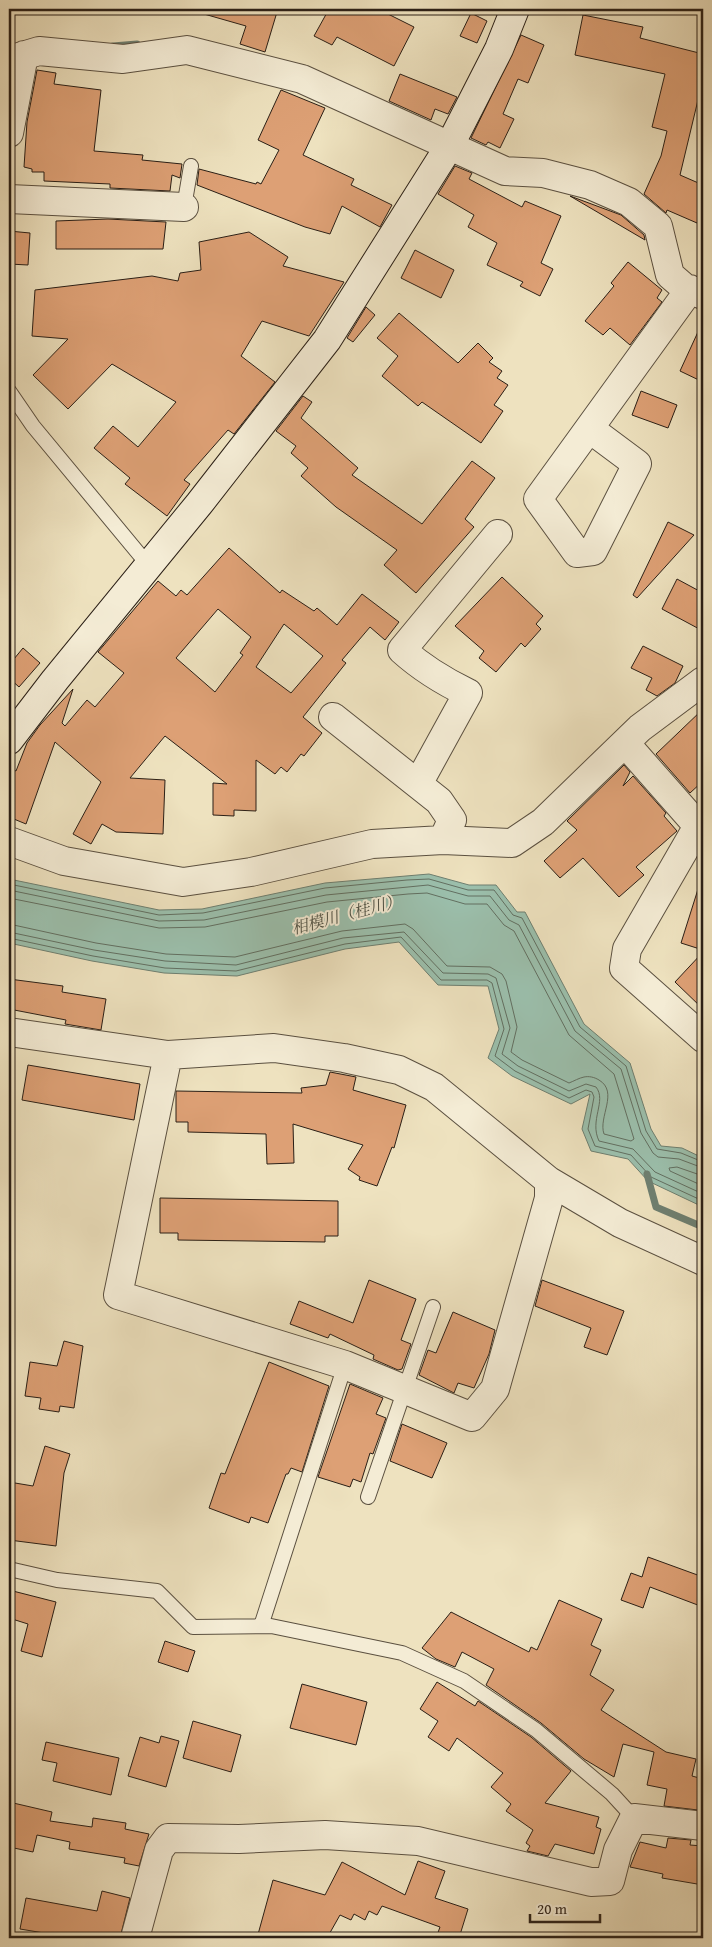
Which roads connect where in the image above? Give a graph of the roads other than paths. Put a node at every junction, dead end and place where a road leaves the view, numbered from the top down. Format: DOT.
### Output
graph roads {
  1 [pos="515,9"];
  2 [pos="16,58"];
  3 [pos="9,134"];
  4 [pos="450,144"];
  5 [pos="191,166"];
  6 [pos="9,199"];
  7 [pos="184,207"];
  8 [pos="697,292"];
  9 [pos="9,391"];
  10 [pos="590,429"];
  11 [pos="498,534"];
  12 [pos="149,566"];
  13 [pos="703,681"];
  14 [pos="333,717"];
  15 [pos="9,740"];
  16 [pos="625,742"];
  17 [pos="418,784"];
  18 [pos="701,827"];
  19 [pos="443,840"];
  20 [pos="9,841"];
  21 [pos="9,1032"];
  22 [pos="703,1038"];
  23 [pos="168,1055"];
  24 [pos="549,1182"];
  25 [pos="703,1261"];
  26 [pos="433,1307"];
  27 [pos="345,1365"];
  28 [pos="405,1391"];
  29 [pos="368,1497"];
  30 [pos="9,1569"];
  31 [pos="261,1626"];
  32 [pos="634,1818"];
  33 [pos="703,1826"];
  34 [pos="135,1938"];
  1 -- 4 [label="street"];
  2 -- 3 [label="street"];
  2 -- 4 [label="street"];
  4 -- 8 [label="street"];
  4 -- 12 [label="street"];
  5 -- 7 [label="lane"];
  6 -- 7 [label="street"];
  8 -- 10 [label="street"];
  9 -- 12 [label="lane"];
  11 -- 17 [label="street"];
  12 -- 15 [label="street"];
  13 -- 16 [label="street"];
  14 -- 17 [label="street"];
  16 -- 18 [label="street"];
  16 -- 19 [label="street"];
  17 -- 19 [label="street"];
  18 -- 22 [label="street"];
  19 -- 20 [label="street"];
  21 -- 23 [label="street"];
  23 -- 24 [label="street"];
  23 -- 27 [label="street"];
  24 -- 25 [label="street"];
  24 -- 28 [label="street"];
  26 -- 28 [label="lane"];
  27 -- 28 [label="street"];
  27 -- 31 [label="lane"];
  28 -- 29 [label="lane"];
  30 -- 31 [label="lane"];
  31 -- 32 [label="lane"];
  32 -- 33 [label="street"];
  32 -- 34 [label="street"];
}
